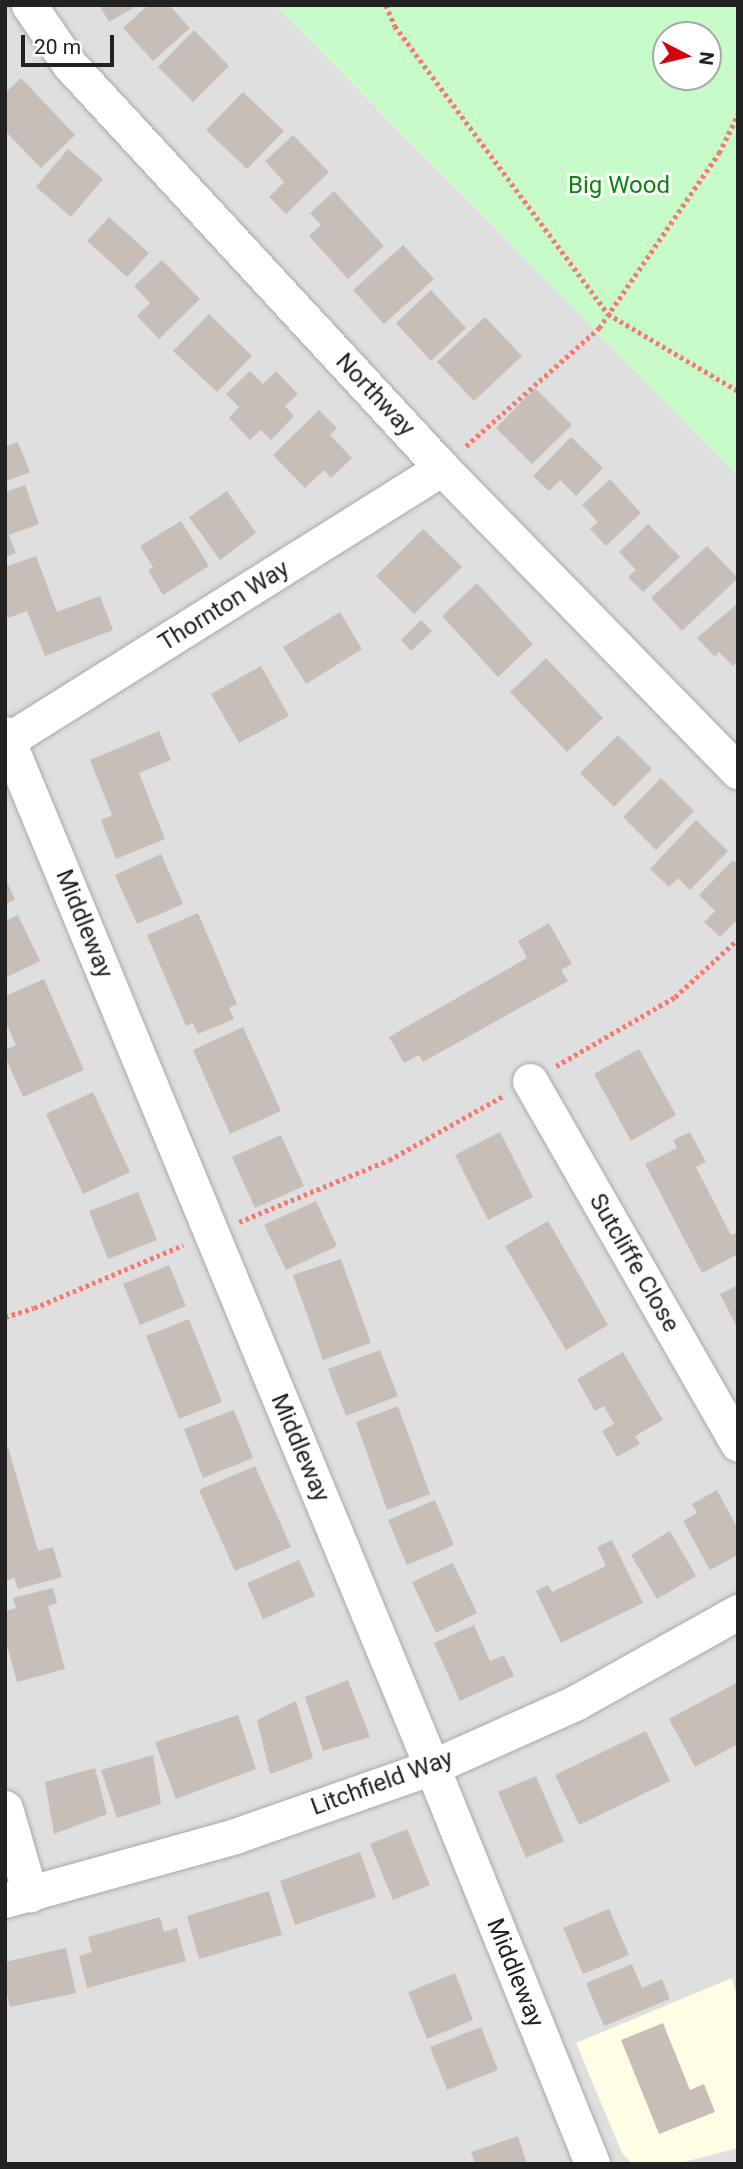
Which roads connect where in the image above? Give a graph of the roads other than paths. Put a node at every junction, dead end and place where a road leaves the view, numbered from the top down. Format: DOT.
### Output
graph roads {
  1 [pos="29,5"];
  2 [pos="442,468"];
  3 [pos="6,739"];
  4 [pos="738,771"];
  5 [pos="530,1081"];
  6 [pos="738,1444"];
  7 [pos="738,1612"];
  8 [pos="432,1767"];
  9 [pos="5,1808"];
  10 [pos="18,1897"];
  11 [pos="592,2164"];
  1 -- 2 [label="street, Northway"];
  2 -- 3 [label="street, Thornton Way"];
  2 -- 4 [label="street, Northway"];
  3 -- 8 [label="street, Middleway"];
  5 -- 6 [label="street, Sutcliffe Close"];
  7 -- 8 [label="street, Litchfield Way"];
  8 -- 10 [label="street, Litchfield Way"];
  8 -- 11 [label="street, Middleway"];
  9 -- 10 [label="street"];
}
